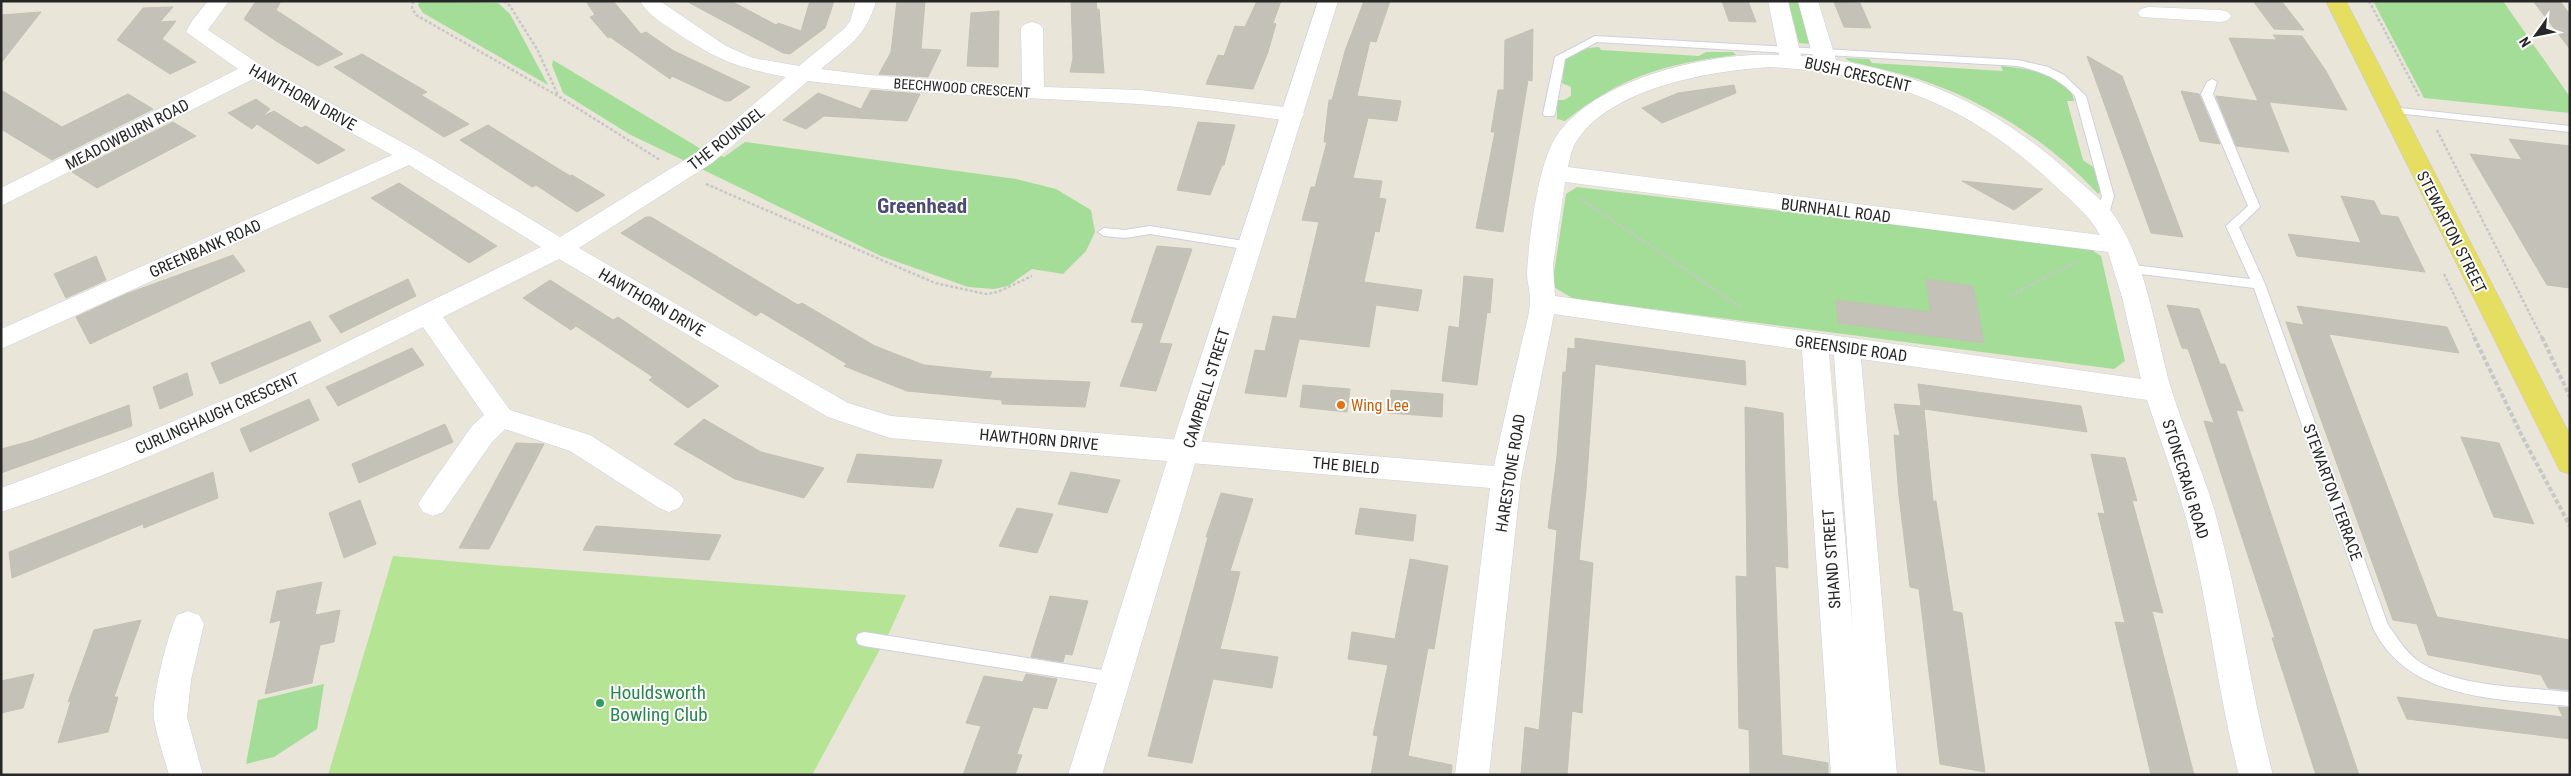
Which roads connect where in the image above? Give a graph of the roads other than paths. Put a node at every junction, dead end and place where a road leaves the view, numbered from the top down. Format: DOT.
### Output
graph roads {
  1 [pos="219,1"];
  2 [pos="650,1"];
  3 [pos="866,1"];
  4 [pos="1328,1"];
  5 [pos="1778,1"];
  6 [pos="1808,1"];
  7 [pos="2336,1"];
  8 [pos="2148,13"];
  9 [pos="2221,17"];
  10 [pos="1032,28"];
  11 [pos="1791,55"];
  12 [pos="1825,59"];
  13 [pos="253,70"];
  14 [pos="806,74"];
  15 [pos="2212,82"];
  16 [pos="1033,92"];
  17 [pos="2391,110"];
  18 [pos="1293,114"];
  19 [pos="1549,114"];
  20 [pos="2570,129"];
  21 [pos="410,156"];
  22 [pos="1554,176"];
  23 [pos="8,187"];
  24 [pos="2102,217"];
  25 [pos="1104,232"];
  26 [pos="1250,246"];
  27 [pos="560,248"];
  28 [pos="2116,252"];
  29 [pos="2259,284"];
  30 [pos="1543,303"];
  31 [pos="428,315"];
  32 [pos="1,340"];
  33 [pos="1815,343"];
  34 [pos="1847,348"];
  35 [pos="2158,392"];
  36 [pos="500,417"];
  37 [pos="1186,452"];
  38 [pos="2570,463"];
  39 [pos="1506,478"];
  40 [pos="1,500"];
  41 [pos="669,500"];
  42 [pos="433,504"];
  43 [pos="188,624"];
  44 [pos="864,639"];
  45 [pos="1115,679"];
  46 [pos="2570,699"];
  47 [pos="186,775"];
  48 [pos="1085,775"];
  49 [pos="1472,775"];
  50 [pos="1848,775"];
  51 [pos="1880,775"];
  52 [pos="2256,775"];
  1 -- 13 [label="street, HAWTHORN DRIVE"];
  2 -- 14 [label="street, BEECHWOOD CRESCENT"];
  3 -- 14 [label="street, THE ROUNDEL"];
  4 -- 18 [label="street, CAMPBELL STREET"];
  5 -- 11 [label="street"];
  6 -- 12 [label="street"];
  7 -- 17 [label="main road, STEWARTON STREET"];
  8 -- 9 [label="street"];
  10 -- 16 [label="street"];
  11 -- 12 [label="street, BUSH CRESCENT"];
  11 -- 19 [label="lane"];
  11 -- 22 [label="street, BUSH CRESCENT"];
  12 -- 24 [label="street, BUSH CRESCENT"];
  12 -- 24 [label="lane"];
  13 -- 21 [label="street, HAWTHORN DRIVE"];
  13 -- 23 [label="street, MEADOWBURN ROAD"];
  14 -- 16 [label="street, BEECHWOOD CRESCENT"];
  14 -- 27 [label="street, THE ROUNDEL"];
  15 -- 29 [label="lane, STEWARTON TERRACE"];
  16 -- 18 [label="street, BEECHWOOD CRESCENT"];
  17 -- 20 [label="lane"];
  17 -- 38 [label="main road, STEWARTON STREET"];
  18 -- 26 [label="street, CAMPBELL STREET"];
  21 -- 27 [label="street, HAWTHORN DRIVE"];
  21 -- 32 [label="street, GREENBANK ROAD"];
  22 -- 28 [label="street, BURNHALL ROAD"];
  22 -- 30 [label="street, HARESTONE ROAD"];
  24 -- 28 [label="street, BUSH CRESCENT"];
  25 -- 26 [label="lane"];
  26 -- 37 [label="street, CAMPBELL STREET"];
  27 -- 31 [label="street, CURLINGHAUGH CRESCENT"];
  27 -- 37 [label="street, HAWTHORN DRIVE"];
  28 -- 29 [label="lane"];
  28 -- 35 [label="street, STONECRAIG ROAD"];
  29 -- 46 [label="lane, STEWARTON TERRACE"];
  30 -- 33 [label="street, GREENSIDE ROAD"];
  30 -- 39 [label="street, HARESTONE ROAD"];
  31 -- 36 [label="street"];
  31 -- 40 [label="street, CURLINGHAUGH CRESCENT"];
  33 -- 34 [label="street, GREENSIDE ROAD"];
  33 -- 50 [label="street, SHAND STREET"];
  34 -- 35 [label="street, GREENSIDE ROAD"];
  34 -- 51 [label="street, SHAND STREET"];
  35 -- 52 [label="street, STONECRAIG ROAD"];
  36 -- 41 [label="street"];
  36 -- 42 [label="street"];
  37 -- 39 [label="street, THE BIELD"];
  37 -- 45 [label="street, CAMPBELL STREET"];
  39 -- 49 [label="street, HARESTONE ROAD"];
  43 -- 47 [label="street"];
  44 -- 45 [label="lane"];
  45 -- 48 [label="street, CAMPBELL STREET"];
}
